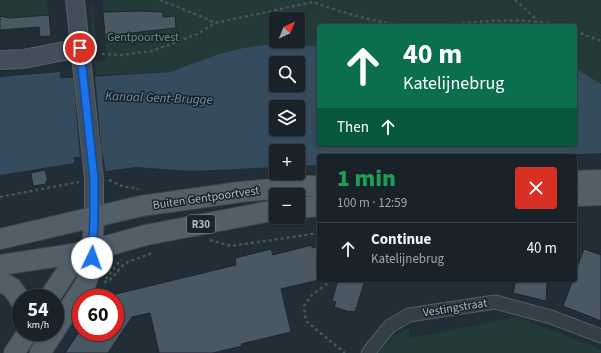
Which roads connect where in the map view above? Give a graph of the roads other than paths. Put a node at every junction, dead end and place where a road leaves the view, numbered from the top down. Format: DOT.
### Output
graph roads {
  1 [pos="69,0"];
  2 [pos="75,0"];
  3 [pos="74,49"];
  4 [pos="0,60"];
  5 [pos="601,180"];
  6 [pos="577,181"];
  7 [pos="317,186"];
  8 [pos="601,195"];
  9 [pos="577,196"];
  10 [pos="317,206"];
  11 [pos="305,207"];
  12 [pos="269,211"];
  13 [pos="94,218"];
  14 [pos="0,239"];
  15 [pos="92,250"];
  16 [pos="0,265"];
  17 [pos="0,281"];
  18 [pos="13,289"];
  19 [pos="54,289"];
  20 [pos="64,316"];
  21 [pos="601,336"];
  22 [pos="21,341"];
  23 [pos="48,341"];
  24 [pos="14,353"];
  25 [pos="40,353"];
  26 [pos="368,353"];
  1 -- 3 [label="street"];
  2 -- 3 [label="street"];
  3 -- 4 [label="street"];
  3 -- 13 [label="street"];
  5 -- 6 [label="main road"];
  7 -- 13 [label="main road, Buiten Gentpoortvest / R30"];
  8 -- 9 [label="main road"];
  10 -- 11 [label="main road"];
  12 -- 15 [label="main road, Buiten Gentpoortvest / R30"];
  13 -- 14 [label="main road, R30"];
  13 -- 15 [label="main road"];
  15 -- 16 [label="main road, R30"];
  15 -- 19 [label="main road"];
  15 -- 20 [label="main road"];
  17 -- 18 [label="main road"];
  21 -- 26 [label="street, Vestingstraat"];
  22 -- 24 [label="main road"];
  23 -- 25 [label="main road"];
}
